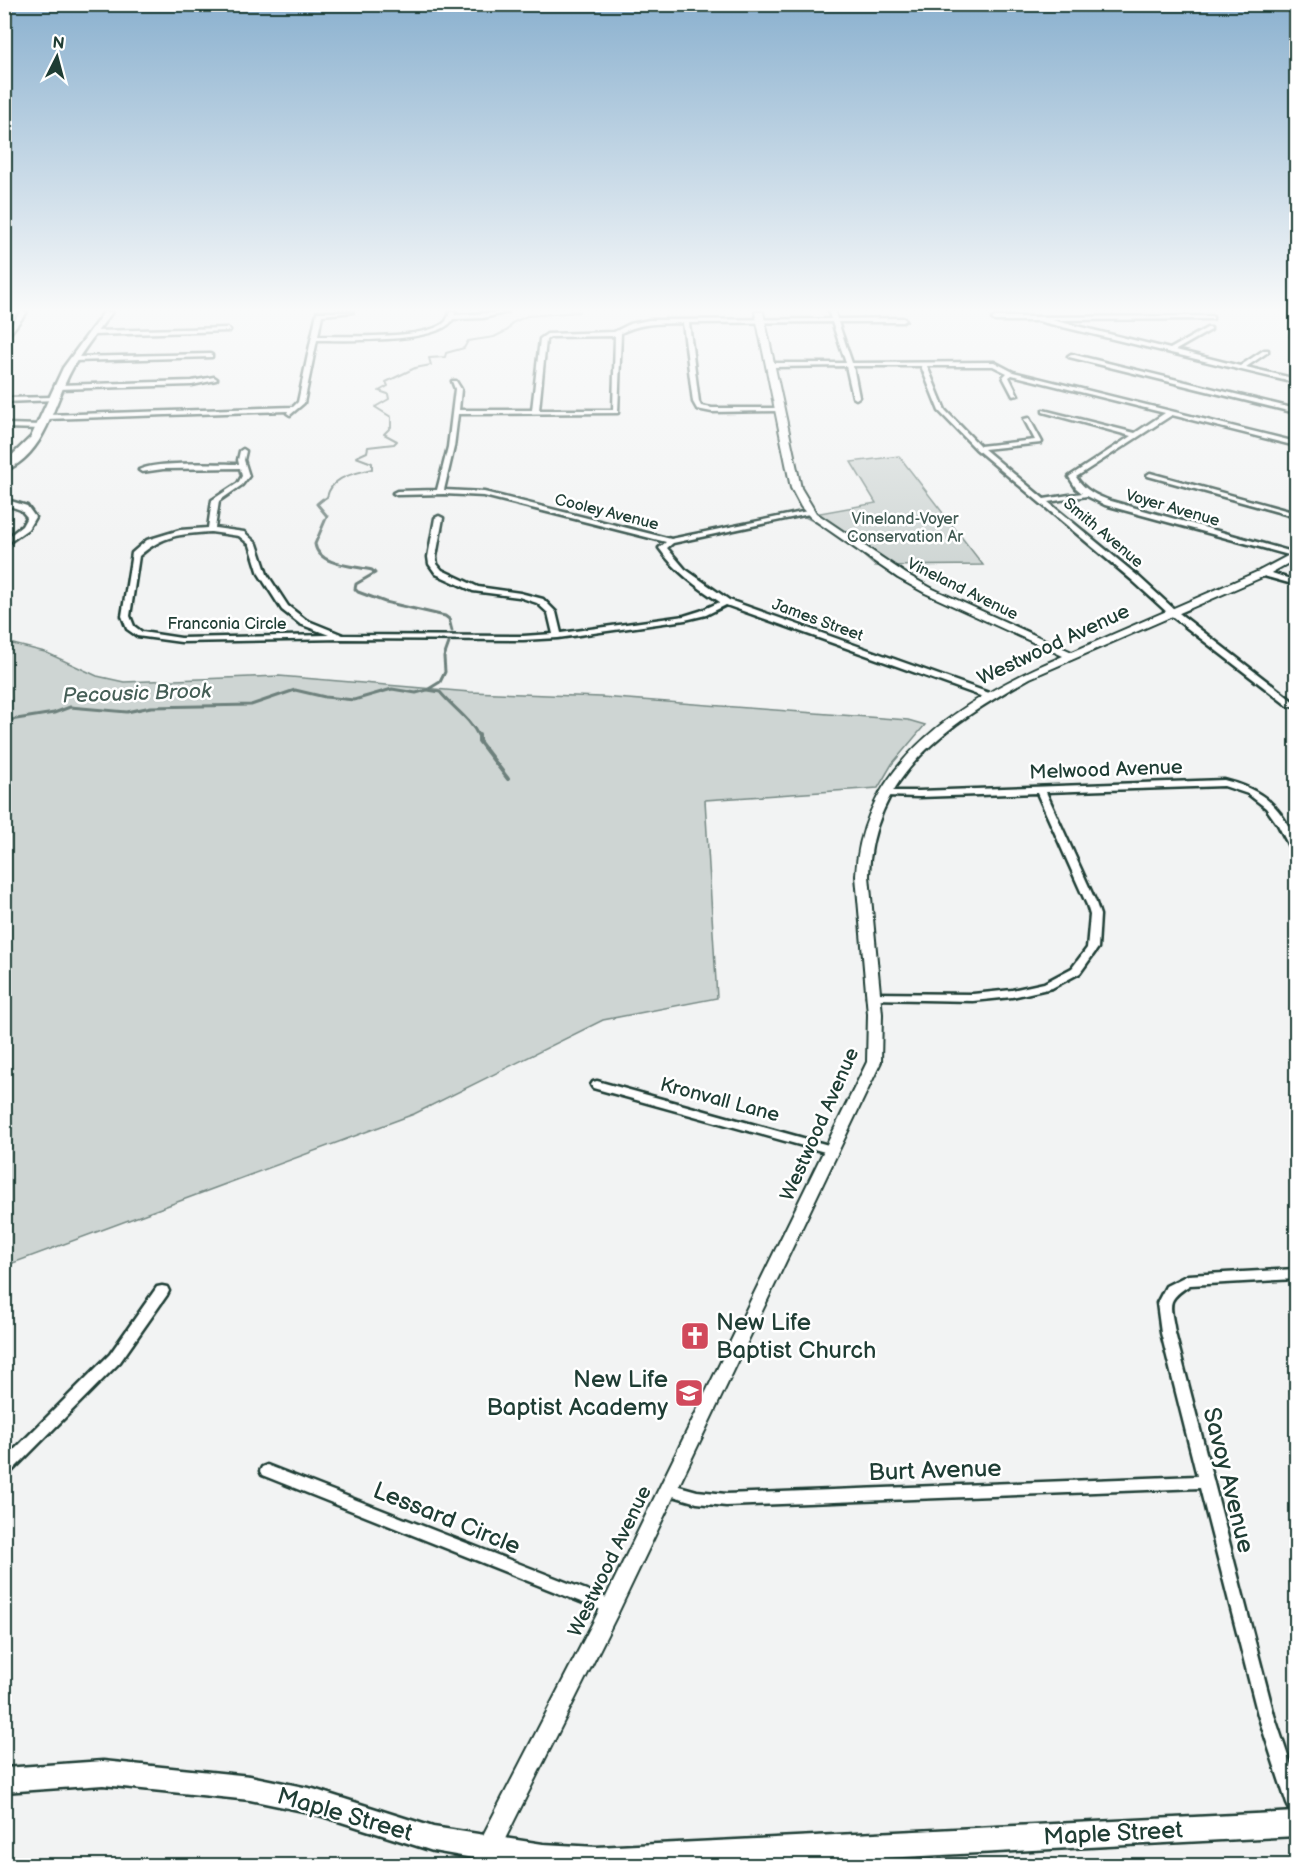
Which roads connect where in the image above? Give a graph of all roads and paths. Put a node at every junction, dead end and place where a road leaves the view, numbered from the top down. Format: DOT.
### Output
graph roads {
  1 [pos="41,399"];
  2 [pos="54,399"];
  3 [pos="302,399"];
  4 [pos="457,399"];
  5 [pos="536,399"];
  6 [pos="616,399"];
  7 [pos="696,399"];
  8 [pos="777,399"];
  9 [pos="937,399"];
  10 [pos="1119,399"];
  11 [pos="1248,399"];
  12 [pos="4,400"];
  13 [pos="779,409"];
  14 [pos="1045,411"];
  15 [pos="1296,411"];
  16 [pos="455,412"];
  17 [pos="535,412"];
  18 [pos="1172,412"];
  19 [pos="47,417"];
  20 [pos="1027,419"];
  21 [pos="4,426"];
  22 [pos="43,427"];
  23 [pos="1136,435"];
  24 [pos="1296,444"];
  25 [pos="978,448"];
  26 [pos="243,451"];
  27 [pos="243,466"];
  28 [pos="4,468"];
  29 [pos="142,470"];
  30 [pos="1150,475"];
  31 [pos="440,492"];
  32 [pos="397,493"];
  33 [pos="1089,495"];
  34 [pos="4,501"];
  35 [pos="1043,501"];
  36 [pos="809,512"];
  37 [pos="1296,515"];
  38 [pos="439,518"];
  39 [pos="211,530"];
  40 [pos="671,541"];
  41 [pos="4,544"];
  42 [pos="1296,555"];
  43 [pos="1263,573"];
  44 [pos="1296,583"];
  45 [pos="726,602"];
  46 [pos="1172,612"];
  47 [pos="558,636"];
  48 [pos="342,637"];
  49 [pos="1071,656"];
  50 [pos="989,696"];
  51 [pos="1291,704"];
  52 [pos="1040,789"];
  53 [pos="885,793"];
  54 [pos="1296,850"];
  55 [pos="872,996"];
  56 [pos="597,1085"];
  57 [pos="832,1150"];
  58 [pos="1296,1274"];
  59 [pos="162,1291"];
  60 [pos="4,1470"];
  61 [pos="267,1471"];
  62 [pos="1205,1482"];
  63 [pos="668,1489"];
  64 [pos="611,1607"];
  65 [pos="4,1780"];
  66 [pos="1296,1804"];
  67 [pos="1296,1824"];
  68 [pos="488,1849"];
  69 [pos="799,1858"];
  70 [pos="542,1862"];
  1 -- 12 [label="street"];
  2 -- 19 [label="main road"];
  3 -- 19 [label="street"];
  4 -- 16 [label="street"];
  5 -- 17 [label="street"];
  6 -- 17 [label="street"];
  7 -- 13 [label="street"];
  8 -- 13 [label="street, Vineland Avenue"];
  9 -- 25 [label="street, Smith Avenue"];
  10 -- 18 [label="street"];
  11 -- 15 [label="street"];
  13 -- 36 [label="street, Vineland Avenue"];
  14 -- 23 [label="street"];
  16 -- 17 [label="street"];
  16 -- 31 [label="street"];
  18 -- 23 [label="street"];
  18 -- 24 [label="street"];
  19 -- 22 [label="main road"];
  20 -- 25 [label="street"];
  21 -- 22 [label="street"];
  22 -- 28 [label="main road"];
  23 -- 33 [label="street"];
  25 -- 35 [label="street, Smith Avenue"];
  26 -- 27 [label="street"];
  27 -- 29 [label="street"];
  27 -- 39 [label="street"];
  30 -- 37 [label="street"];
  31 -- 32 [label="street, Cooley Avenue"];
  31 -- 40 [label="street, Cooley Avenue"];
  33 -- 35 [label="street, Voyer Avenue"];
  33 -- 42 [label="street, Voyer Avenue"];
  34 -- 41 [label="street"];
  35 -- 46 [label="street, Smith Avenue"];
  36 -- 40 [label="street, Cooley Avenue"];
  36 -- 49 [label="street, Vineland Avenue"];
  38 -- 47 [label="street"];
  39 -- 48 [label="street, Franconia Circle"];
  39 -- 48 [label="street, Franconia Circle"];
  40 -- 45 [label="street, James Street"];
  42 -- 43 [label="street, Westwood Avenue"];
  43 -- 44 [label="street"];
  43 -- 46 [label="street, Westwood Avenue"];
  45 -- 47 [label="street, Franconia Circle"];
  45 -- 50 [label="street, James Street"];
  46 -- 49 [label="street, Westwood Avenue"];
  46 -- 51 [label="street, Smith Avenue"];
  47 -- 48 [label="street, Franconia Circle"];
  49 -- 50 [label="street, Westwood Avenue"];
  50 -- 53 [label="street, Westwood Avenue"];
  52 -- 53 [label="street, Melwood Avenue"];
  52 -- 54 [label="street, Melwood Avenue"];
  52 -- 55 [label="street"];
  53 -- 55 [label="street, Westwood Avenue"];
  55 -- 57 [label="street, Westwood Avenue"];
  56 -- 57 [label="street, Kronvall Lane"];
  57 -- 63 [label="street, Westwood Avenue"];
  58 -- 62 [label="street, Savoy Avenue"];
  59 -- 60 [label="street"];
  61 -- 64 [label="street, Lessard Circle"];
  62 -- 63 [label="street, Burt Avenue"];
  62 -- 66 [label="street, Savoy Avenue"];
  63 -- 64 [label="street, Westwood Avenue"];
  64 -- 68 [label="street, Westwood Avenue"];
  65 -- 68 [label="main road, Maple Street"];
  67 -- 69 [label="main road, Maple Street"];
  68 -- 70 [label="main road, Maple Street"];
  69 -- 70 [label="main road, Maple Street"];
}
